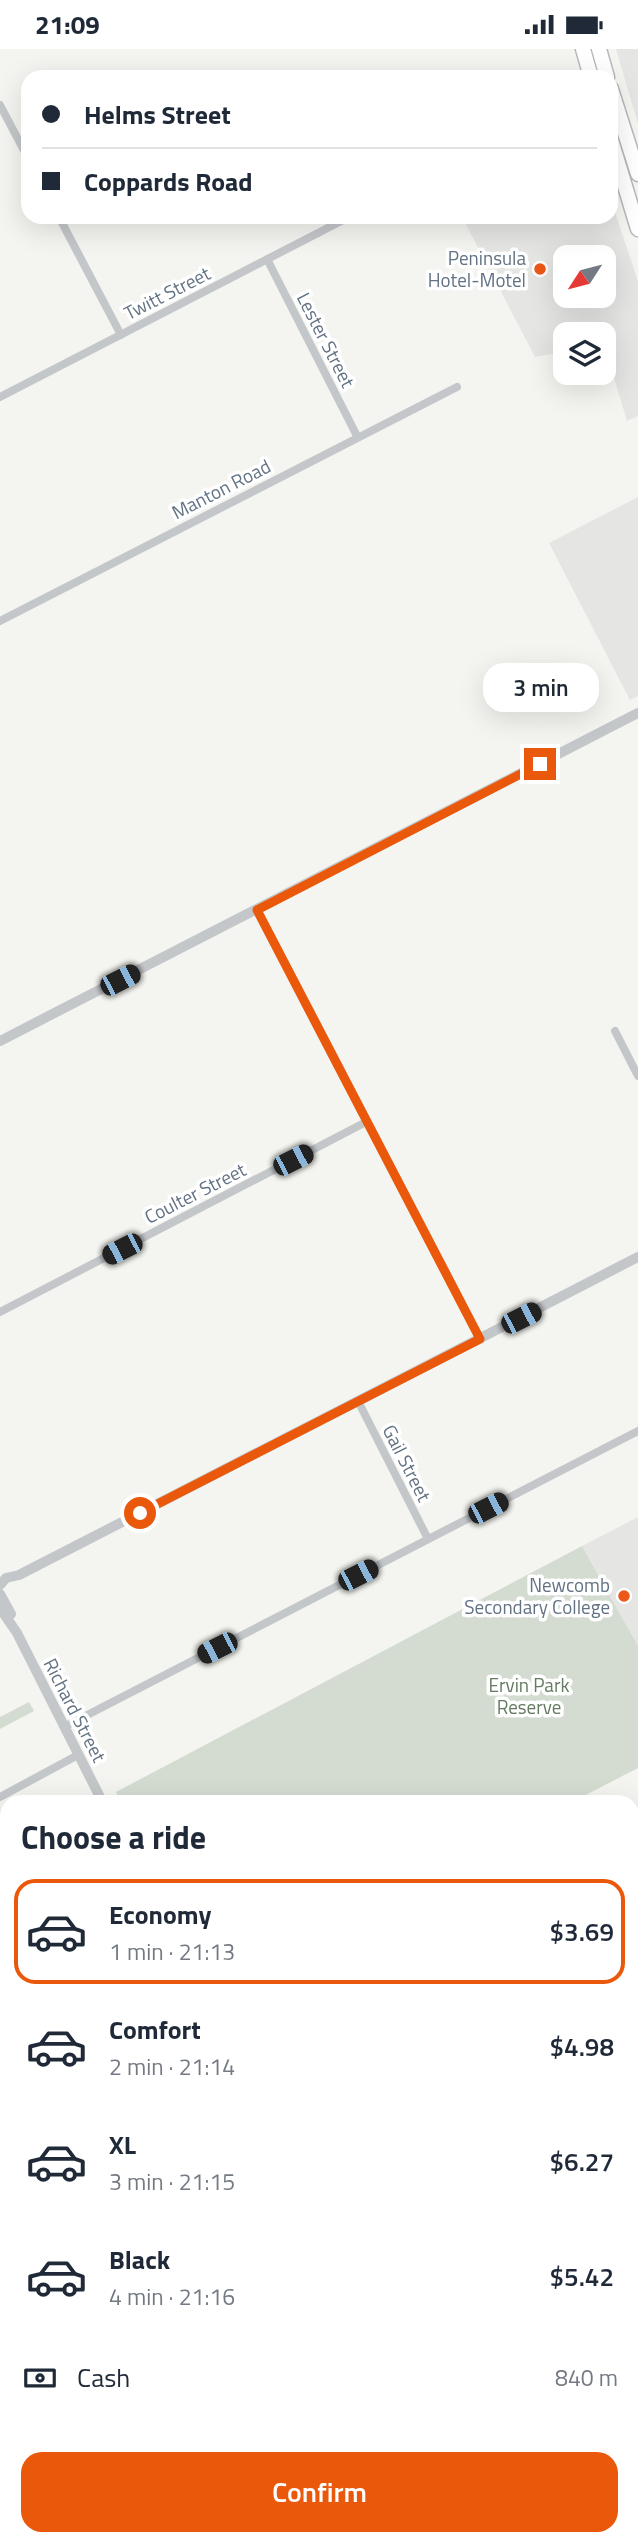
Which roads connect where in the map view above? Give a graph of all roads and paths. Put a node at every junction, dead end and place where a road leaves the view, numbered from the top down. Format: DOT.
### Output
graph roads {
  1 [pos="583,49"];
  2 [pos="599,49"];
  3 [pos="589,70"];
  4 [pos="605,70"];
  5 [pos="0,105"];
  6 [pos="618,111"];
  7 [pos="21,145"];
  8 [pos="618,164"];
  9 [pos="638,174"];
  10 [pos="63,224"];
  11 [pos="335,224"];
  12 [pos="638,229"];
  13 [pos="267,259"];
  14 [pos="121,335"];
  15 [pos="457,387"];
  16 [pos="0,397"];
  17 [pos="357,436"];
  18 [pos="0,621"];
  19 [pos="638,713"];
  20 [pos="257,910"];
  21 [pos="615,1031"];
  22 [pos="2,1037"];
  23 [pos="638,1076"];
  24 [pos="366,1122"];
  25 [pos="638,1257"];
  26 [pos="0,1312"];
  27 [pos="480,1339"];
  28 [pos="358,1401"];
  29 [pos="638,1431"];
  30 [pos="428,1539"];
  31 [pos="0,1596"];
  32 [pos="64,1727"];
  33 [pos="78,1755"];
  34 [pos="4,1795"];
  35 [pos="99,1795"];
  1 -- 3 [label="highway"];
  2 -- 4 [label="highway"];
  5 -- 7 [label="street"];
  6 -- 9 [label="highway"];
  8 -- 12 [label="highway"];
  10 -- 14 [label="street"];
  11 -- 13 [label="street, Twitt Street"];
  13 -- 14 [label="street, Twitt Street"];
  13 -- 17 [label="street, Lester Street"];
  14 -- 16 [label="street, Twitt Street"];
  15 -- 17 [label="street, Manton Road"];
  17 -- 18 [label="street, Manton Road"];
  19 -- 20 [label="street"];
  20 -- 22 [label="street"];
  20 -- 24 [label="street"];
  21 -- 23 [label="street"];
  24 -- 26 [label="street, Coulter Street"];
  24 -- 27 [label="street"];
  25 -- 27 [label="street"];
  27 -- 28 [label="street"];
  28 -- 30 [label="street, Gail Street"];
  28 -- 31 [label="street"];
  29 -- 30 [label="street"];
  30 -- 32 [label="street"];
  31 -- 32 [label="street, Richard Street"];
  32 -- 33 [label="street, Richard Street"];
  33 -- 34 [label="street"];
  33 -- 35 [label="street, Richard Street"];
}
